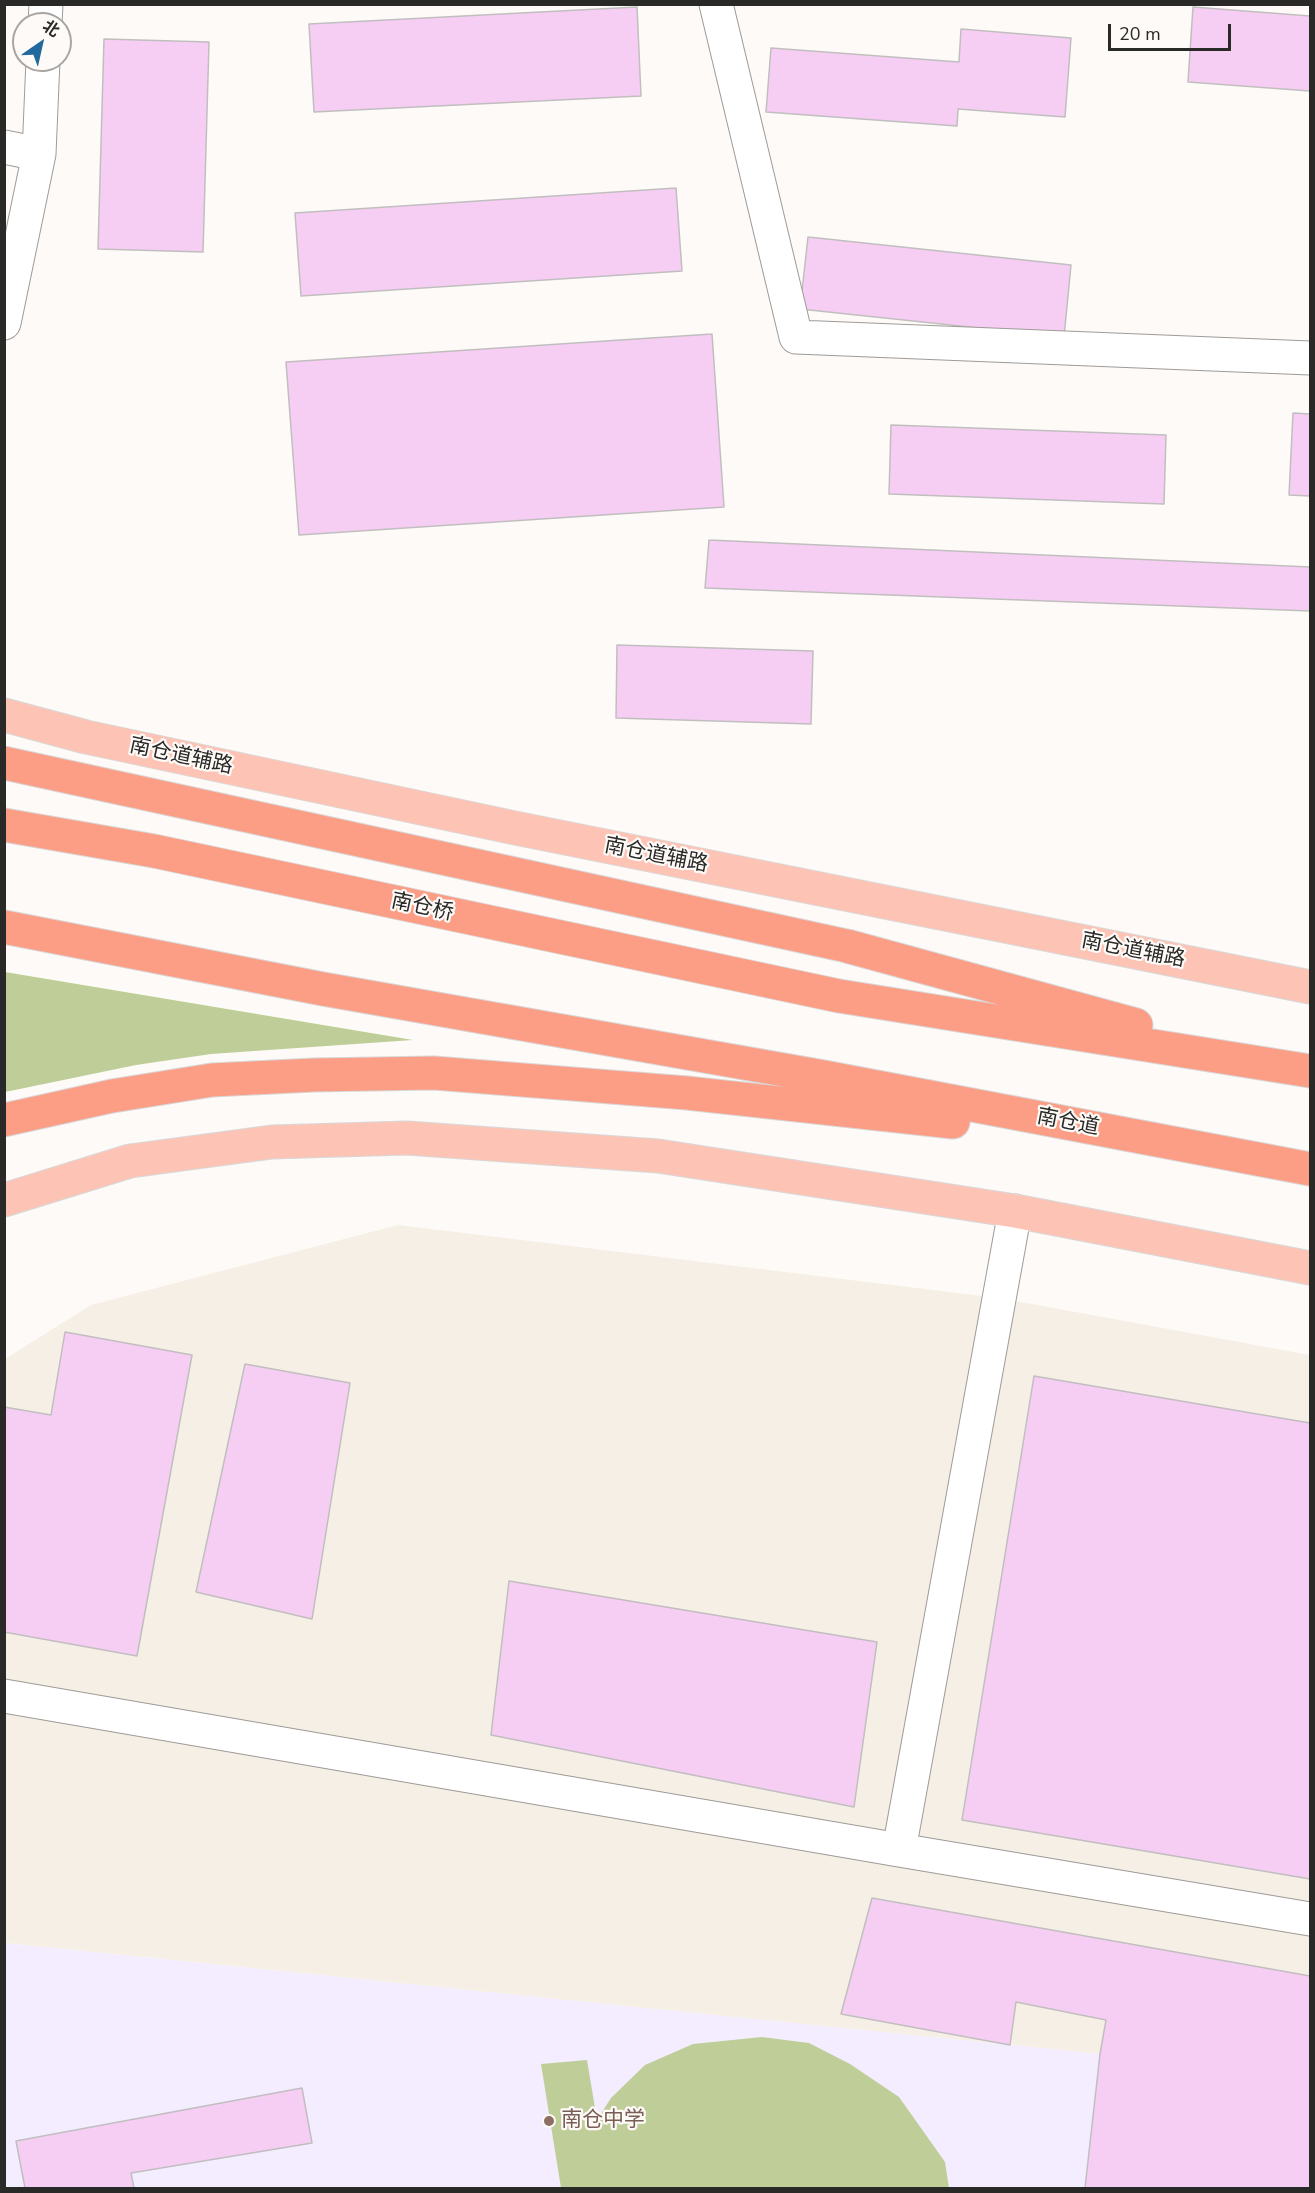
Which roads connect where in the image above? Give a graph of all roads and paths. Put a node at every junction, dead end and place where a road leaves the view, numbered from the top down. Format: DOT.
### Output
graph roads {
  1 [pos="716,4"];
  2 [pos="42,72"];
  3 [pos="4,147"];
  4 [pos="39,154"];
  5 [pos="4,323"];
  6 [pos="1311,358"];
  7 [pos="4,715"];
  8 [pos="4,763"];
  9 [pos="4,825"];
  10 [pos="4,927"];
  11 [pos="1311,987"];
  12 [pos="1304,1070"];
  13 [pos="823,1092"];
  14 [pos="4,1120"];
  15 [pos="1311,1169"];
  16 [pos="4,1200"];
  17 [pos="1015,1211"];
  18 [pos="1311,1268"];
  19 [pos="4,1696"];
  20 [pos="899,1850"];
  21 [pos="1311,1919"];
  1 -- 6 [label="street"];
  2 -- 4 [label="street"];
  3 -- 4 [label="street"];
  4 -- 5 [label="street"];
  7 -- 11 [label="main road, 南仓道辅路"];
  8 -- 12 [label="highway"];
  9 -- 12 [label="highway, 南仓桥"];
  10 -- 13 [label="highway"];
  13 -- 14 [label="highway"];
  13 -- 15 [label="highway, 南仓道"];
  16 -- 17 [label="main road"];
  17 -- 18 [label="main road"];
  17 -- 20 [label="street"];
  19 -- 20 [label="street"];
  20 -- 21 [label="street"];
}
